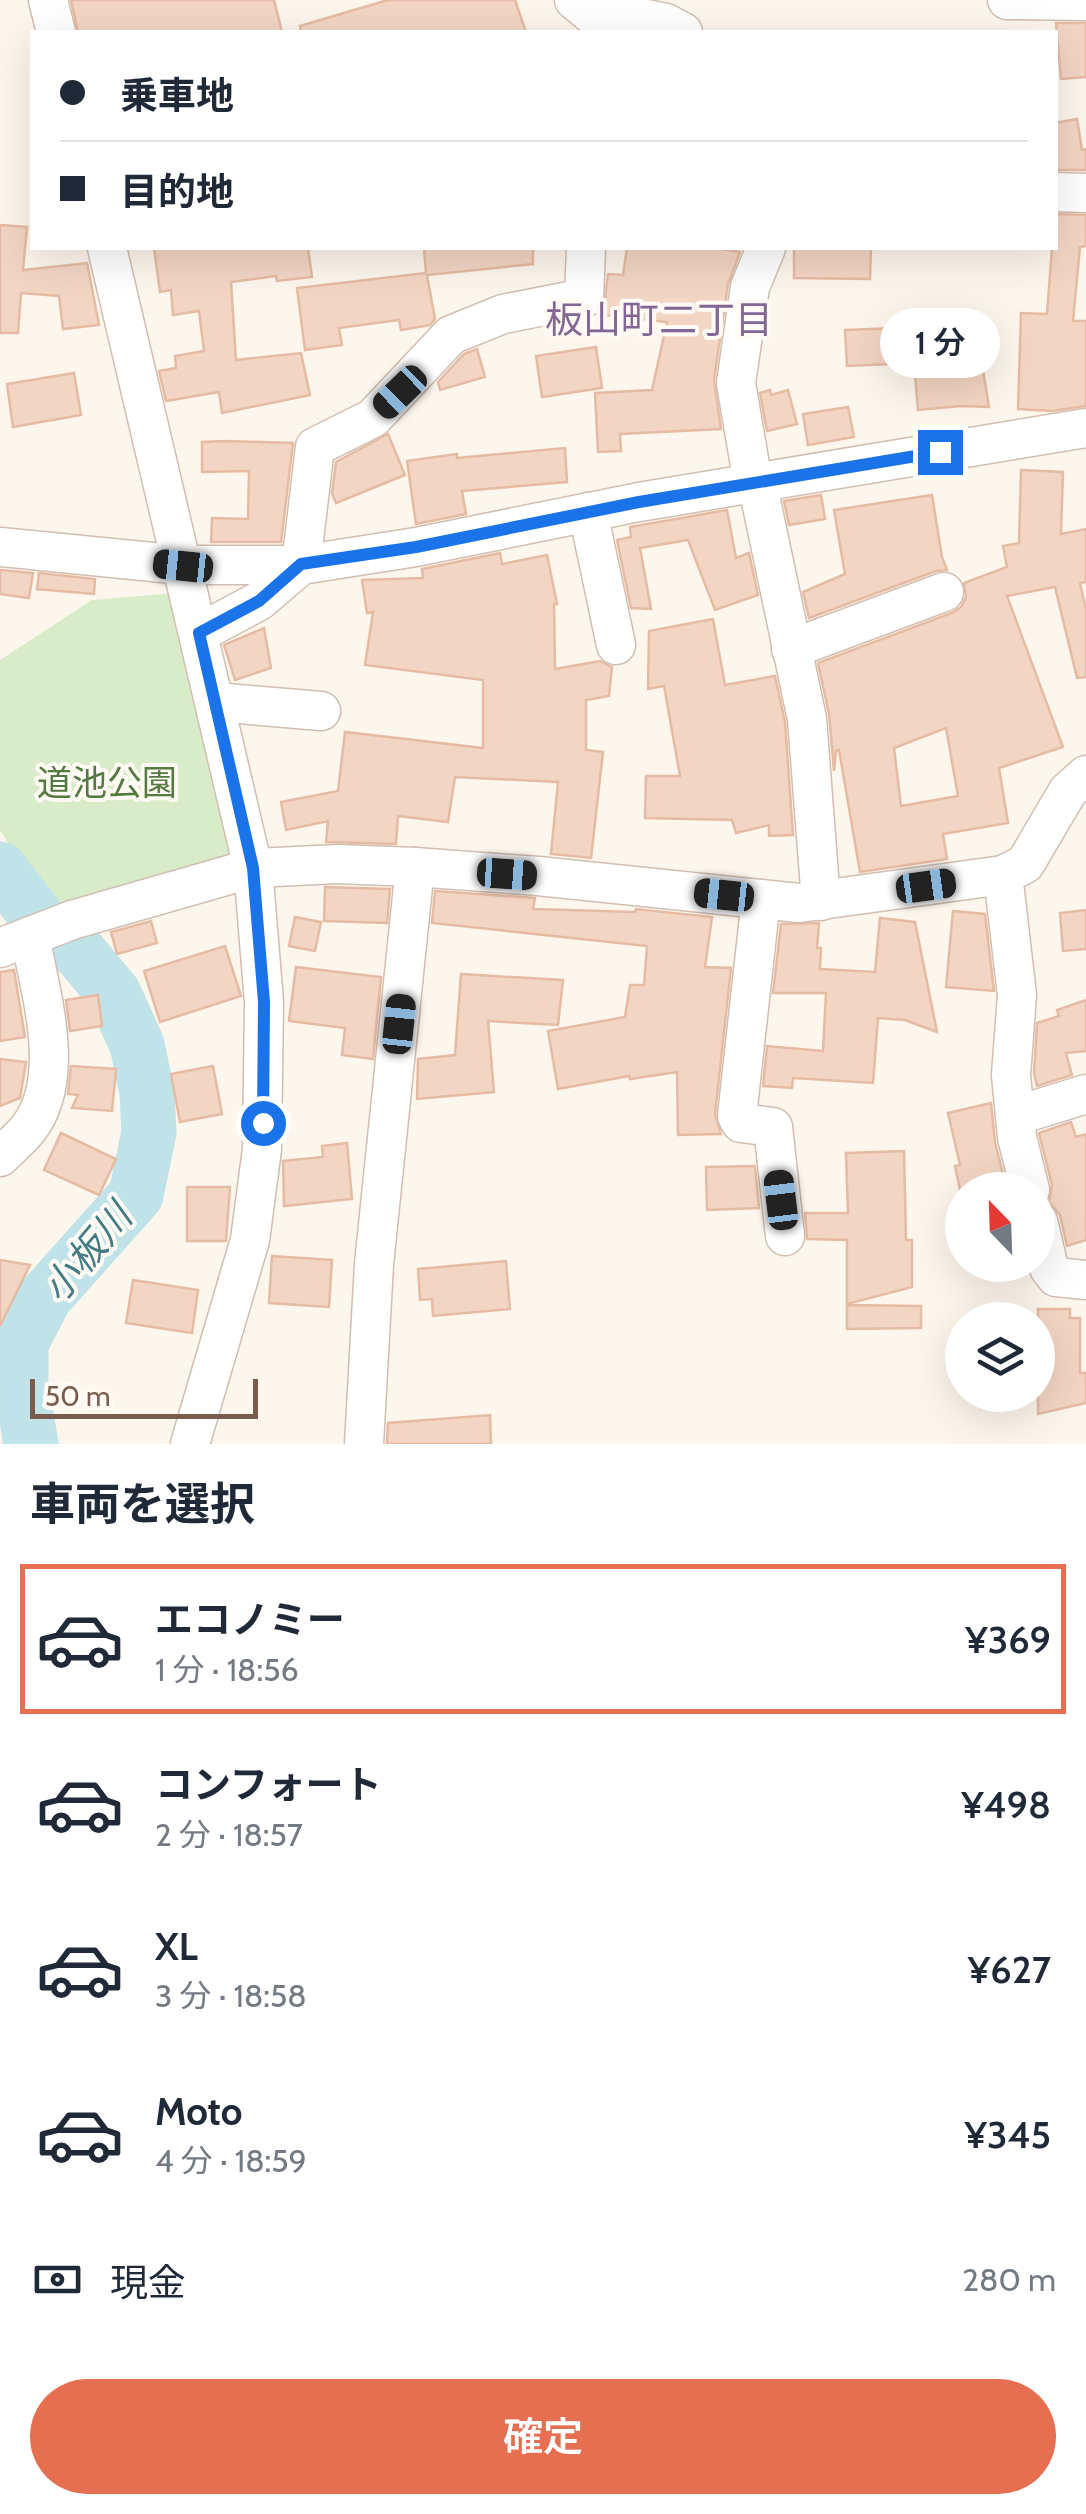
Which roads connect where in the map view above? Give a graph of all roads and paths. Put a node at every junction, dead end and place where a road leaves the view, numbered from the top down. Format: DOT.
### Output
graph roads {
  1 [pos="48,0"];
  2 [pos="1008,0"];
  3 [pos="1086,1"];
  4 [pos="584,17"];
  5 [pos="56,30"];
  6 [pos="679,30"];
  7 [pos="1058,192"];
  8 [pos="1086,193"];
  9 [pos="107,250"];
  10 [pos="586,250"];
  11 [pos="765,250"];
  12 [pos="1086,428"];
  13 [pos="755,482"];
  14 [pos="588,512"];
  15 [pos="0,547"];
  16 [pos="301,564"];
  17 [pos="183,566"];
  18 [pos="944,592"];
  19 [pos="199,633"];
  20 [pos="616,645"];
  21 [pos="792,649"];
  22 [pos="215,702"];
  23 [pos="320,711"];
  24 [pos="1086,776"];
  25 [pos="415,867"];
  26 [pos="253,868"];
  27 [pos="1003,876"];
  28 [pos="761,899"];
  29 [pos="821,901"];
  30 [pos="15,942"];
  31 [pos="1086,1094"];
  32 [pos="1015,1116"];
  33 [pos="0,1157"];
  34 [pos="1026,1172"];
  35 [pos="786,1236"];
  36 [pos="1055,1277"];
  37 [pos="1086,1280"];
  38 [pos="190,1444"];
  39 [pos="364,1444"];
  1 -- 5 [label="street"];
  2 -- 3 [label="street"];
  4 -- 6 [label="street"];
  7 -- 8 [label="street"];
  9 -- 17 [label="street"];
  10 -- 16 [label="street"];
  11 -- 13 [label="street"];
  12 -- 13 [label="street"];
  13 -- 14 [label="street"];
  13 -- 21 [label="street"];
  14 -- 16 [label="street"];
  14 -- 20 [label="street"];
  15 -- 17 [label="street"];
  16 -- 17 [label="street"];
  16 -- 19 [label="street"];
  17 -- 19 [label="street"];
  18 -- 21 [label="street"];
  19 -- 22 [label="street"];
  21 -- 29 [label="street"];
  22 -- 23 [label="street"];
  22 -- 26 [label="street"];
  24 -- 27 [label="street"];
  25 -- 26 [label="street"];
  25 -- 28 [label="street"];
  25 -- 39 [label="street"];
  26 -- 30 [label="street"];
  26 -- 38 [label="street"];
  27 -- 29 [label="street"];
  27 -- 32 [label="street"];
  28 -- 29 [label="street"];
  28 -- 35 [label="street"];
  30 -- 33 [label="street"];
  31 -- 32 [label="street"];
  32 -- 34 [label="street"];
  36 -- 37 [label="street"];
}
